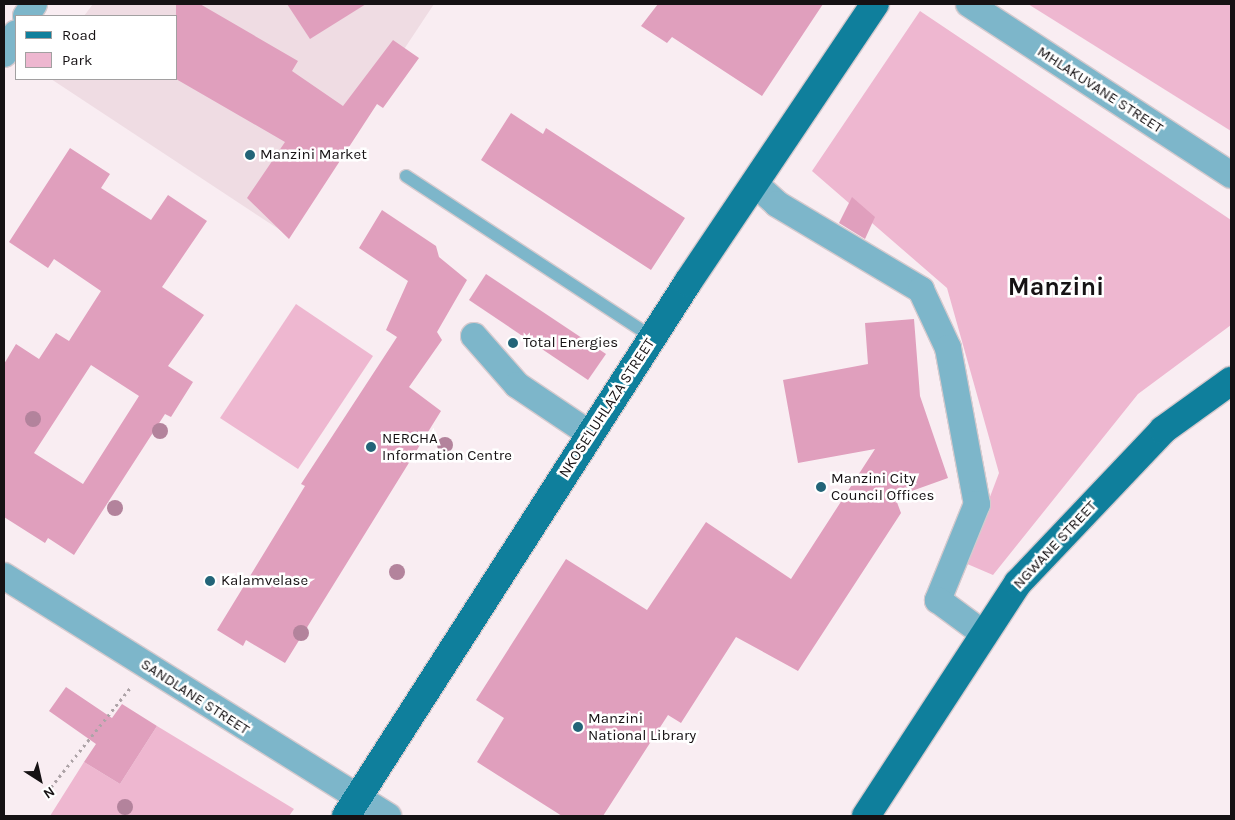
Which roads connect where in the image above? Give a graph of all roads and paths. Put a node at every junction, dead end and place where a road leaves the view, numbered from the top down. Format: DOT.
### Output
graph roads {
  1 [pos="34,4"];
  2 [pos="875,4"];
  3 [pos="969,4"];
  4 [pos="27,15"];
  5 [pos="15,35"];
  6 [pos="4,54"];
  7 [pos="406,176"];
  8 [pos="1231,176"];
  9 [pos="754,183"];
  10 [pos="474,336"];
  11 [pos="652,337"];
  12 [pos="1231,381"];
  13 [pos="590,434"];
  14 [pos="4,576"];
  15 [pos="984,634"];
  16 [pos="147,666"];
  17 [pos="51,787"];
  18 [pos="352,807"];
  19 [pos="388,816"];
  20 [pos="866,816"];
  1 -- 4 [label="street"];
  2 -- 9 [label="main road, NKOSE'LUHLAZA STREET"];
  3 -- 8 [label="street, MHLAKUVANE STREET"];
  5 -- 6 [label="street"];
  7 -- 11 [label="lane"];
  9 -- 11 [label="main road, NKOSE'LUHLAZA STREET"];
  9 -- 15 [label="street"];
  10 -- 13 [label="street"];
  11 -- 13 [label="main road, NKOSE'LUHLAZA STREET"];
  12 -- 15 [label="main road, NGWANE STREET"];
  13 -- 18 [label="main road, NKOSE'LUHLAZA STREET"];
  14 -- 16 [label="street, SANDLANE STREET"];
  15 -- 20 [label="main road, NGWANE STREET"];
  16 -- 17 [label="path"];
  16 -- 18 [label="street, SANDLANE STREET"];
  18 -- 19 [label="street, SANDLANE STREET"];
}
